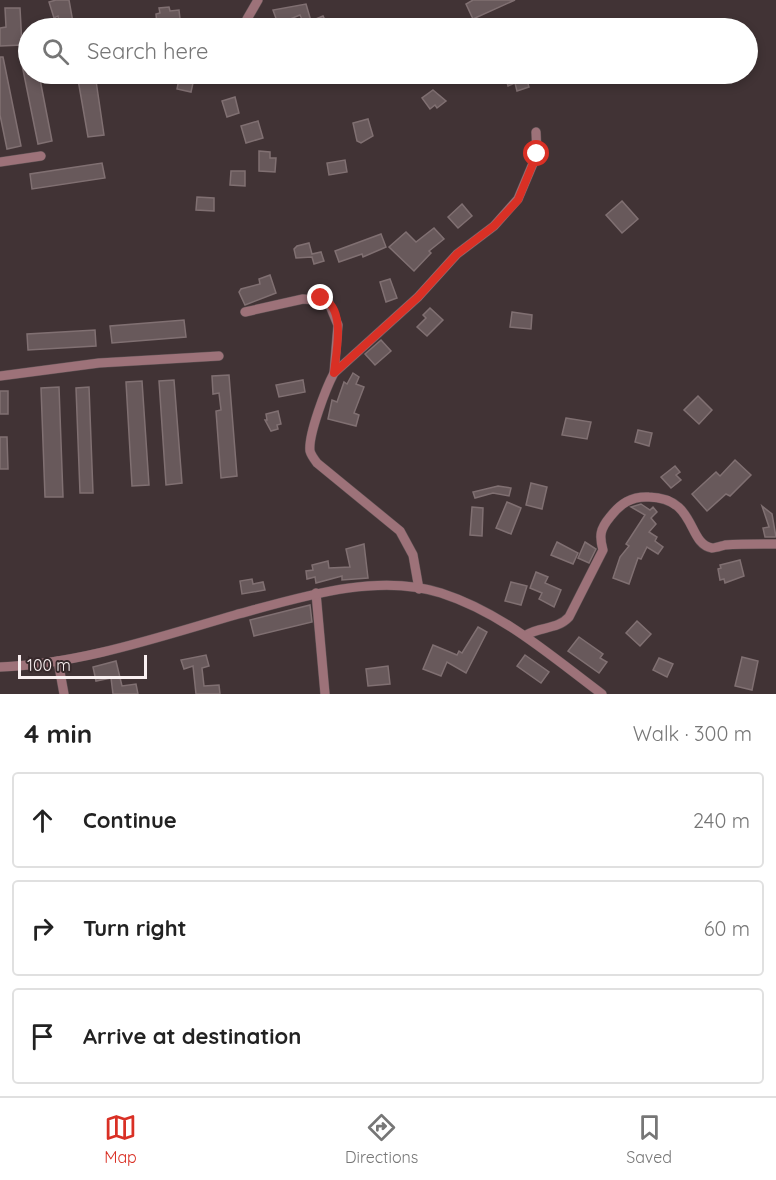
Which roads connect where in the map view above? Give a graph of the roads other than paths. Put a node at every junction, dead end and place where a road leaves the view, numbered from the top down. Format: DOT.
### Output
graph roads {
  1 [pos="258,0"];
  2 [pos="248,18"];
  3 [pos="536,132"];
  4 [pos="41,156"];
  5 [pos="0,162"];
  6 [pos="245,312"];
  7 [pos="219,356"];
  8 [pos="334,373"];
  9 [pos="0,376"];
  10 [pos="776,544"];
  11 [pos="419,589"];
  12 [pos="316,593"];
  13 [pos="526,635"];
  14 [pos="58,661"];
  15 [pos="0,667"];
  16 [pos="64,694"];
  17 [pos="325,694"];
  18 [pos="602,694"];
  1 -- 2 [label="street"];
  3 -- 8 [label="street"];
  4 -- 5 [label="street"];
  6 -- 8 [label="street"];
  7 -- 9 [label="street"];
  8 -- 11 [label="street"];
  10 -- 13 [label="street"];
  11 -- 12 [label="street"];
  11 -- 13 [label="street"];
  12 -- 14 [label="street"];
  12 -- 17 [label="street"];
  13 -- 18 [label="street"];
  14 -- 15 [label="street"];
  14 -- 16 [label="street"];
}
